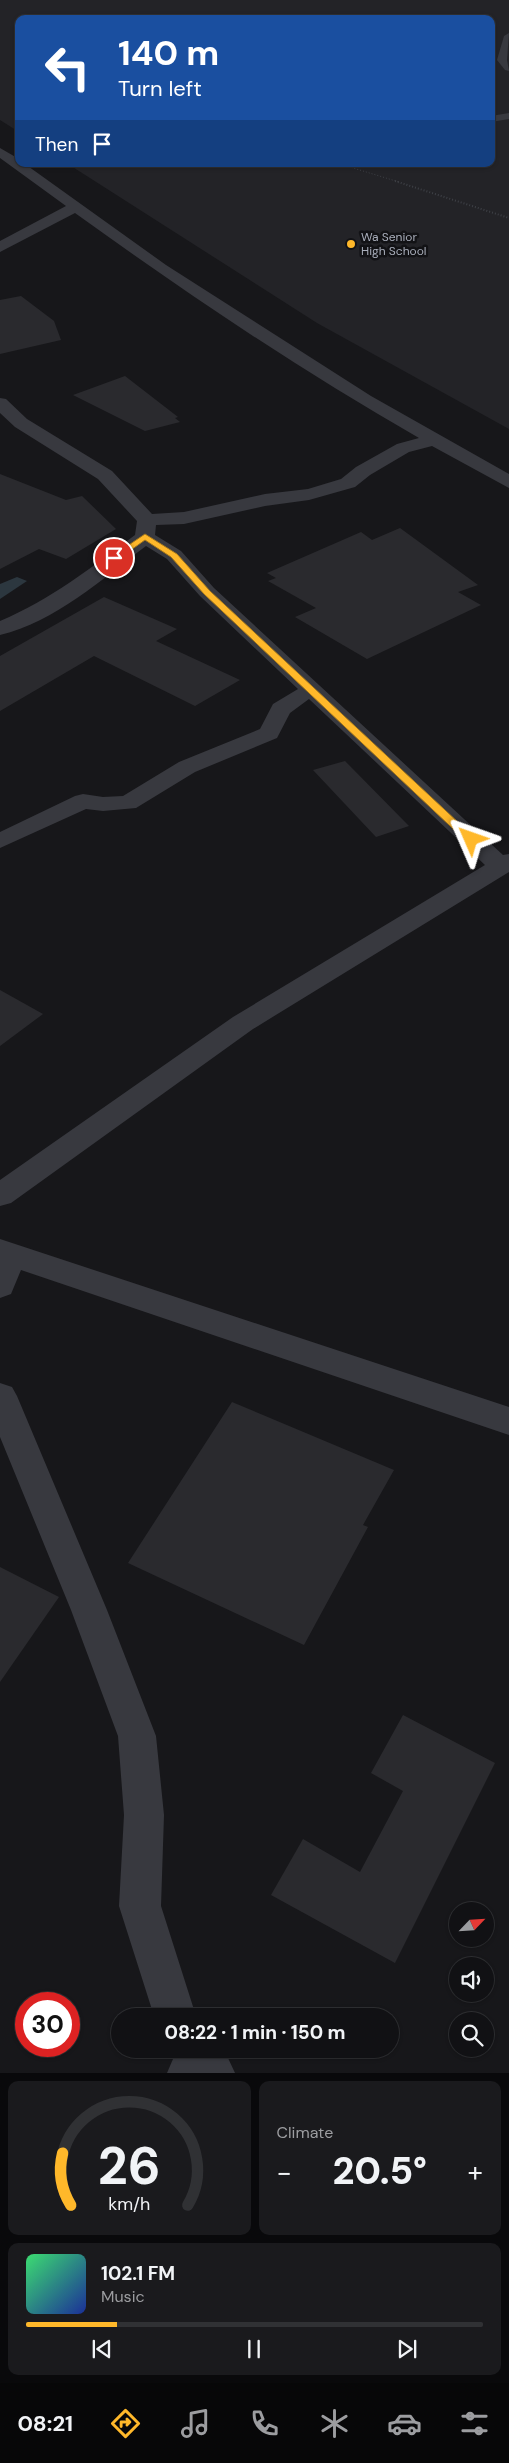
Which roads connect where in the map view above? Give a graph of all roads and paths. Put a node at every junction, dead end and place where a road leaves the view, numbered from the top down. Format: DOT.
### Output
graph roads {
  1 [pos="509,36"];
  2 [pos="509,68"];
  3 [pos="509,116"];
  4 [pos="495,118"];
  5 [pos="0,152"];
  6 [pos="15,163"];
  7 [pos="21,167"];
  8 [pos="350,167"];
  9 [pos="76,207"];
  10 [pos="509,218"];
  11 [pos="0,247"];
  12 [pos="0,403"];
  13 [pos="434,440"];
  14 [pos="509,482"];
  15 [pos="146,528"];
  16 [pos="0,629"];
  17 [pos="313,691"];
  18 [pos="0,841"];
  19 [pos="504,864"];
  20 [pos="0,1195"];
  21 [pos="5,1253"];
  22 [pos="0,1286"];
  23 [pos="0,1396"];
  24 [pos="509,1421"];
  25 [pos="172,2008"];
  1 -- 2 [label="lane"];
  3 -- 4 [label="lane"];
  5 -- 6 [label="street"];
  7 -- 9 [label="street"];
  8 -- 10 [label="path"];
  9 -- 11 [label="street"];
  9 -- 13 [label="street"];
  12 -- 15 [label="street"];
  13 -- 14 [label="street"];
  13 -- 15 [label="street"];
  15 -- 16 [label="street"];
  15 -- 17 [label="street"];
  17 -- 18 [label="street"];
  17 -- 19 [label="street"];
  19 -- 20 [label="street"];
  21 -- 22 [label="street"];
  21 -- 24 [label="street"];
  23 -- 25 [label="street"];
}
